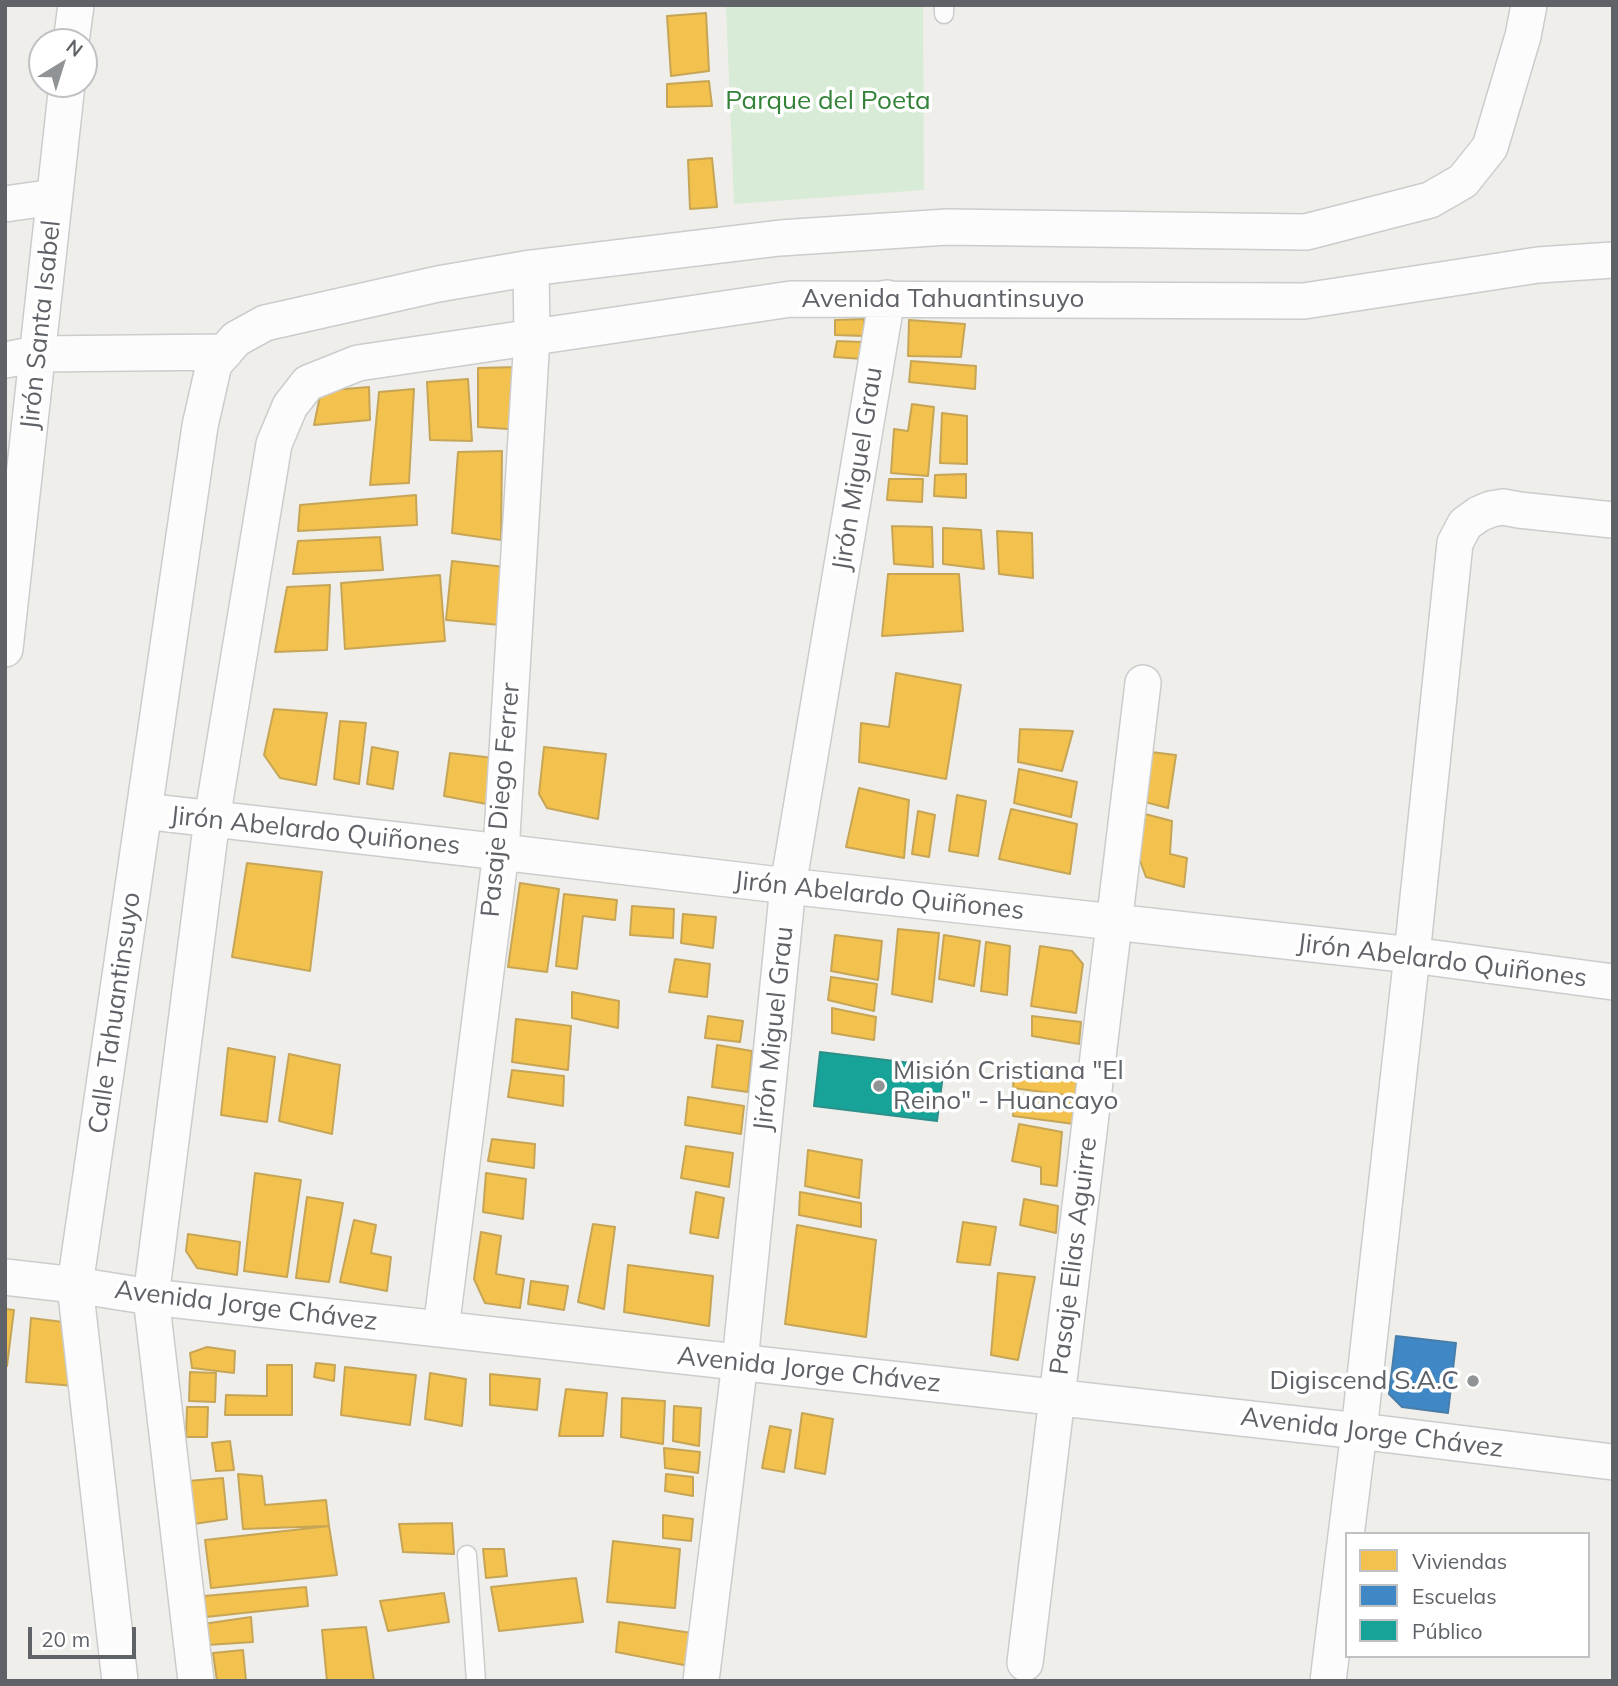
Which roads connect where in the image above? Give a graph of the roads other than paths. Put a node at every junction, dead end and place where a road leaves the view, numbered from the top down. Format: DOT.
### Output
graph roads {
  1 [pos="76,5"];
  2 [pos="1529,5"];
  3 [pos="74,28"];
  4 [pos="65,98"];
  5 [pos="54,197"];
  6 [pos="5,204"];
  7 [pos="1613,260"];
  8 [pos="531,268"];
  9 [pos="887,299"];
  10 [pos="532,337"];
  11 [pos="225,352"];
  12 [pos="21,357"];
  13 [pos="1613,520"];
  14 [pos="5,649"];
  15 [pos="1143,683"];
  16 [pos="144,811"];
  17 [pos="212,819"];
  18 [pos="501,852"];
  19 [pos="788,886"];
  20 [pos="1115,921"];
  21 [pos="1412,955"];
  22 [pos="1613,982"];
  23 [pos="5,1277"];
  24 [pos="75,1284"];
  25 [pos="151,1297"];
  26 [pos="440,1329"];
  27 [pos="740,1362"];
  28 [pos="1057,1397"];
  29 [pos="1359,1431"];
  30 [pos="1613,1462"];
  31 [pos="1346,1532"];
  32 [pos="1345,1544"];
  33 [pos="467,1555"];
  34 [pos="1025,1662"];
  35 [pos="120,1681"];
  36 [pos="196,1681"];
  37 [pos="476,1681"];
  38 [pos="701,1681"];
  39 [pos="1328,1681"];
  1 -- 3 [label="street"];
  2 -- 8 [label="street"];
  4 -- 5 [label="street, Jirón Santa Isabel"];
  5 -- 6 [label="street"];
  5 -- 12 [label="street, Jirón Santa Isabel"];
  7 -- 9 [label="street, Avenida Tahuantinsuyo"];
  8 -- 10 [label="street, Pasaje Diego Ferrer"];
  8 -- 11 [label="street"];
  9 -- 10 [label="street, Avenida Tahuantinsuyo"];
  9 -- 19 [label="street, Jirón Miguel Grau"];
  10 -- 17 [label="street, Avenida Tahuantinsuyo"];
  10 -- 18 [label="street, Pasaje Diego Ferrer"];
  11 -- 12 [label="street"];
  11 -- 16 [label="street, Calle Tahuantinsuyo"];
  12 -- 14 [label="street, Jirón Santa Isabel"];
  13 -- 21 [label="street"];
  15 -- 20 [label="street, Pasaje Elias Aguirre"];
  16 -- 17 [label="street, Jirón Abelardo Quiñones"];
  16 -- 24 [label="street, Calle Tahuantinsuyo"];
  17 -- 18 [label="street, Jirón Abelardo Quiñones"];
  17 -- 25 [label="street"];
  18 -- 19 [label="street, Jirón Abelardo Quiñones"];
  18 -- 26 [label="street, Pasaje Diego Ferrer"];
  19 -- 20 [label="street, Jirón Abelardo Quiñones"];
  19 -- 27 [label="street, Jirón Miguel Grau"];
  20 -- 21 [label="street, Jirón Abelardo Quiñones"];
  20 -- 28 [label="street, Pasaje Elias Aguirre"];
  21 -- 22 [label="street, Jirón Abelardo Quiñones"];
  21 -- 29 [label="street"];
  23 -- 24 [label="street, Avenida Jorge Chávez"];
  24 -- 25 [label="street, Avenida Jorge Chávez"];
  24 -- 35 [label="street, Calle Tahuantinsuyo"];
  25 -- 26 [label="street, Avenida Jorge Chávez"];
  25 -- 36 [label="street"];
  26 -- 27 [label="street, Avenida Jorge Chávez"];
  27 -- 28 [label="street, Avenida Jorge Chávez"];
  27 -- 38 [label="street, Jirón Miguel Grau"];
  28 -- 29 [label="street, Avenida Jorge Chávez"];
  28 -- 34 [label="street, Pasaje Elias Aguirre"];
  29 -- 30 [label="street, Avenida Jorge Chávez"];
  29 -- 31 [label="street"];
  32 -- 39 [label="street"];
  33 -- 37 [label="lane"];
}
